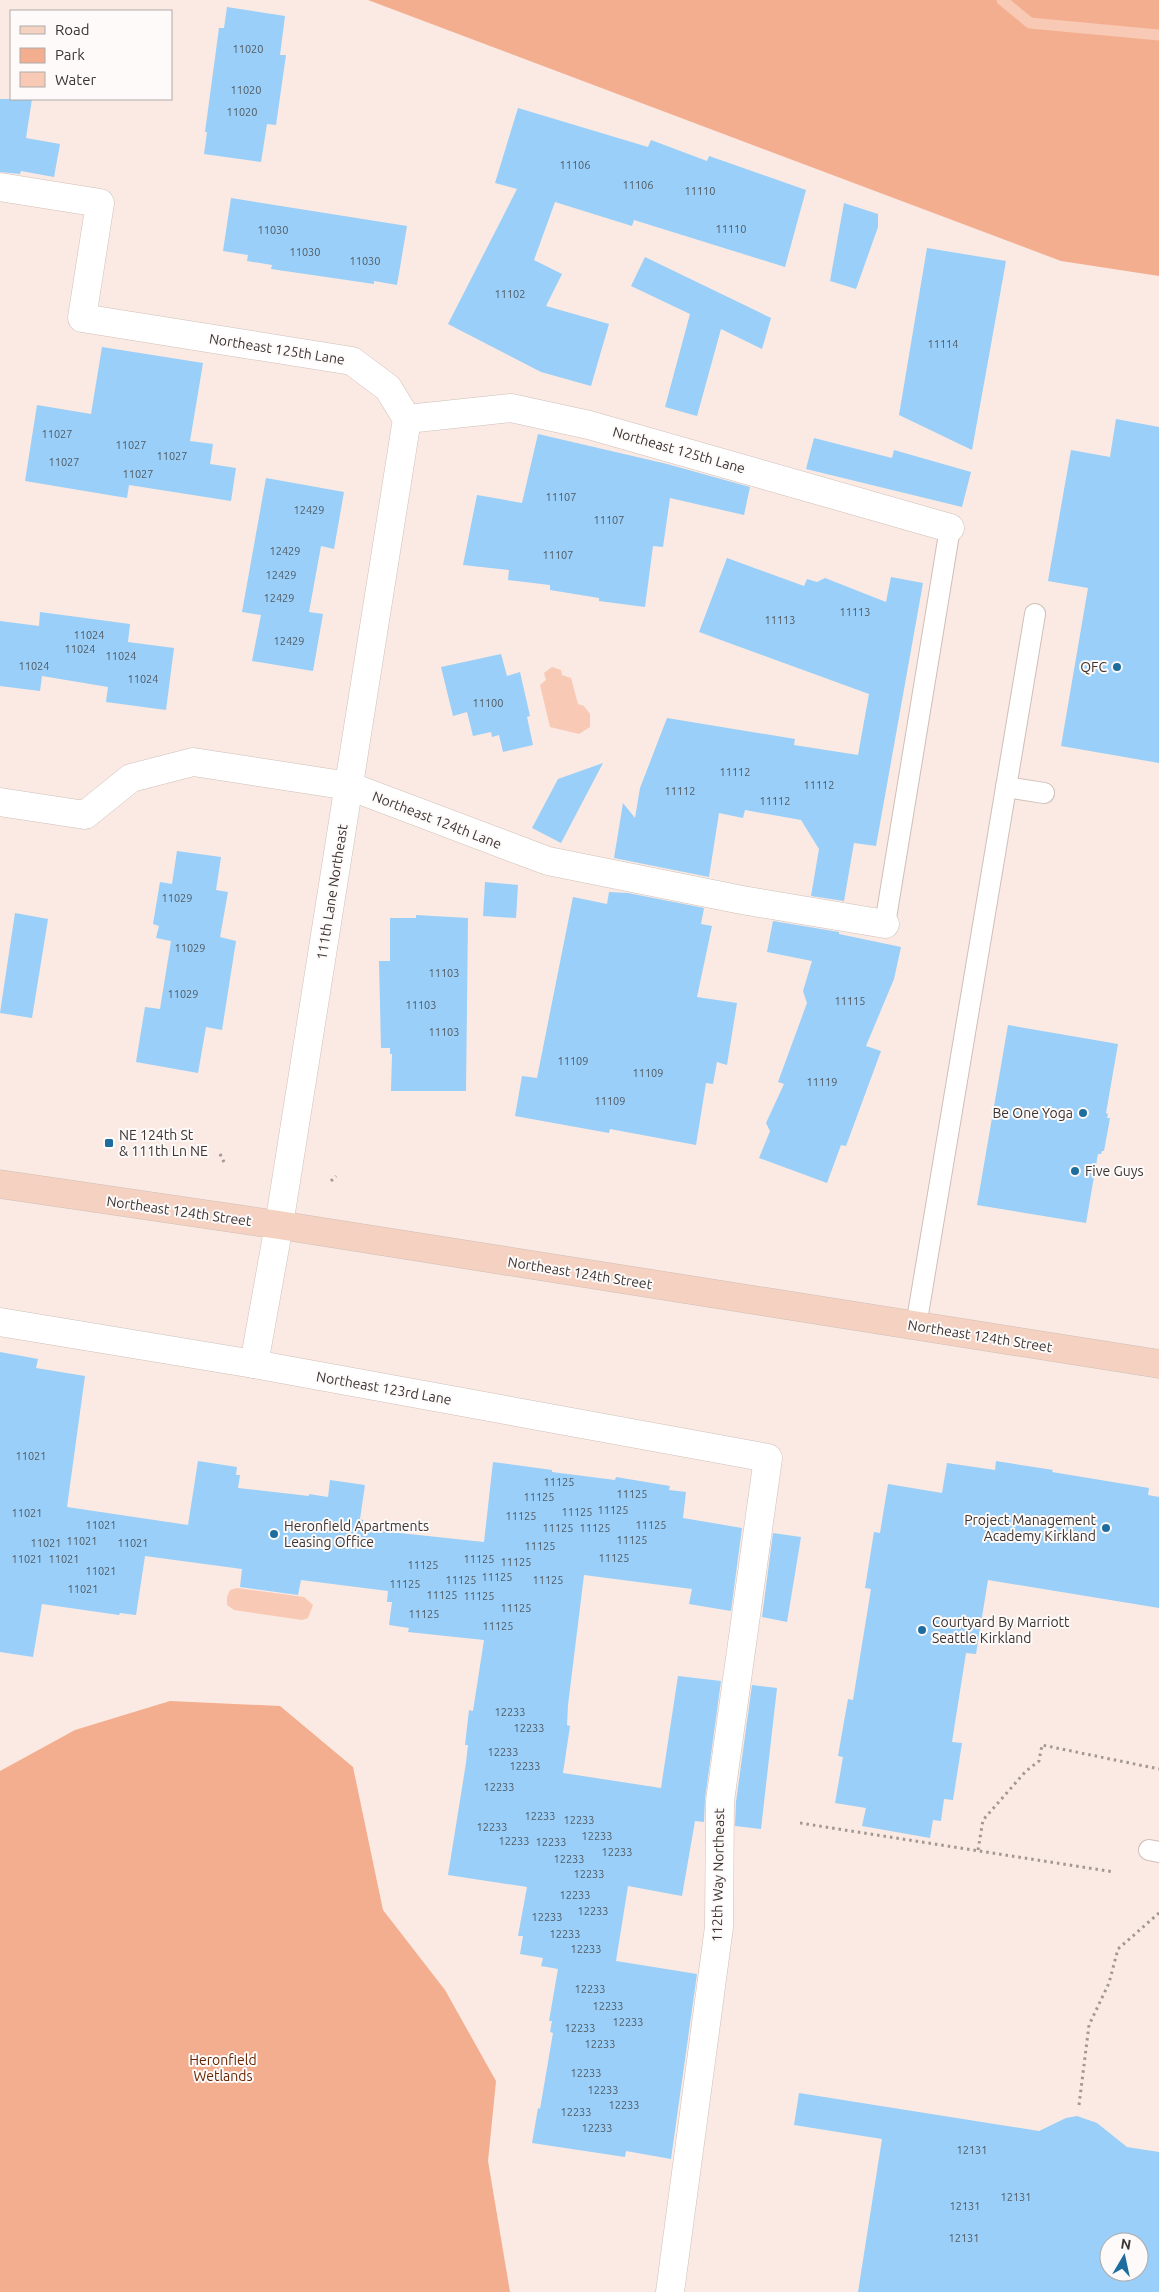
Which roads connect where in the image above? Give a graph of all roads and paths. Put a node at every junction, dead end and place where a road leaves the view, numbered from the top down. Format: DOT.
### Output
graph roads {
  1 [pos="0,187"];
  2 [pos="407,419"];
  3 [pos="950,528"];
  4 [pos="1036,614"];
  5 [pos="349,786"];
  6 [pos="1006,786"];
  7 [pos="1044,793"];
  8 [pos="0,802"];
  9 [pos="885,924"];
  10 [pos="220,1154"];
  11 [pos="224,1162"];
  12 [pos="336,1176"];
  13 [pos="331,1181"];
  14 [pos="0,1184"];
  15 [pos="279,1225"];
  16 [pos="0,1322"];
  17 [pos="916,1326"];
  18 [pos="254,1364"];
  19 [pos="1159,1364"];
  20 [pos="768,1458"];
  21 [pos="1159,1769"];
  22 [pos="800,1823"];
  23 [pos="978,1850"];
  24 [pos="1114,1872"];
  25 [pos="1159,1913"];
  26 [pos="1079,2105"];
  27 [pos="670,2292"];
  1 -- 2 [label="street, Northeast 125th Lane"];
  2 -- 3 [label="street, Northeast 125th Lane"];
  2 -- 5 [label="street, 111th Lane Northeast"];
  3 -- 9 [label="lane"];
  4 -- 6 [label="lane"];
  5 -- 8 [label="street, Northeast 124th Lane"];
  5 -- 9 [label="street, Northeast 124th Lane"];
  5 -- 15 [label="street, 111th Lane Northeast"];
  6 -- 7 [label="lane"];
  6 -- 17 [label="lane"];
  10 -- 11 [label="path"];
  12 -- 13 [label="path"];
  14 -- 15 [label="main road, Northeast 124th Street"];
  15 -- 17 [label="main road, Northeast 124th Street"];
  15 -- 18 [label="street, 111th Lane Northeast"];
  16 -- 18 [label="street, Northeast 123rd Lane"];
  17 -- 19 [label="main road, Northeast 124th Street"];
  18 -- 20 [label="street, Northeast 123rd Lane"];
  20 -- 27 [label="street, 112th Way Northeast"];
  21 -- 23 [label="path"];
  22 -- 23 [label="path"];
  23 -- 24 [label="path"];
  25 -- 26 [label="path"];
}
